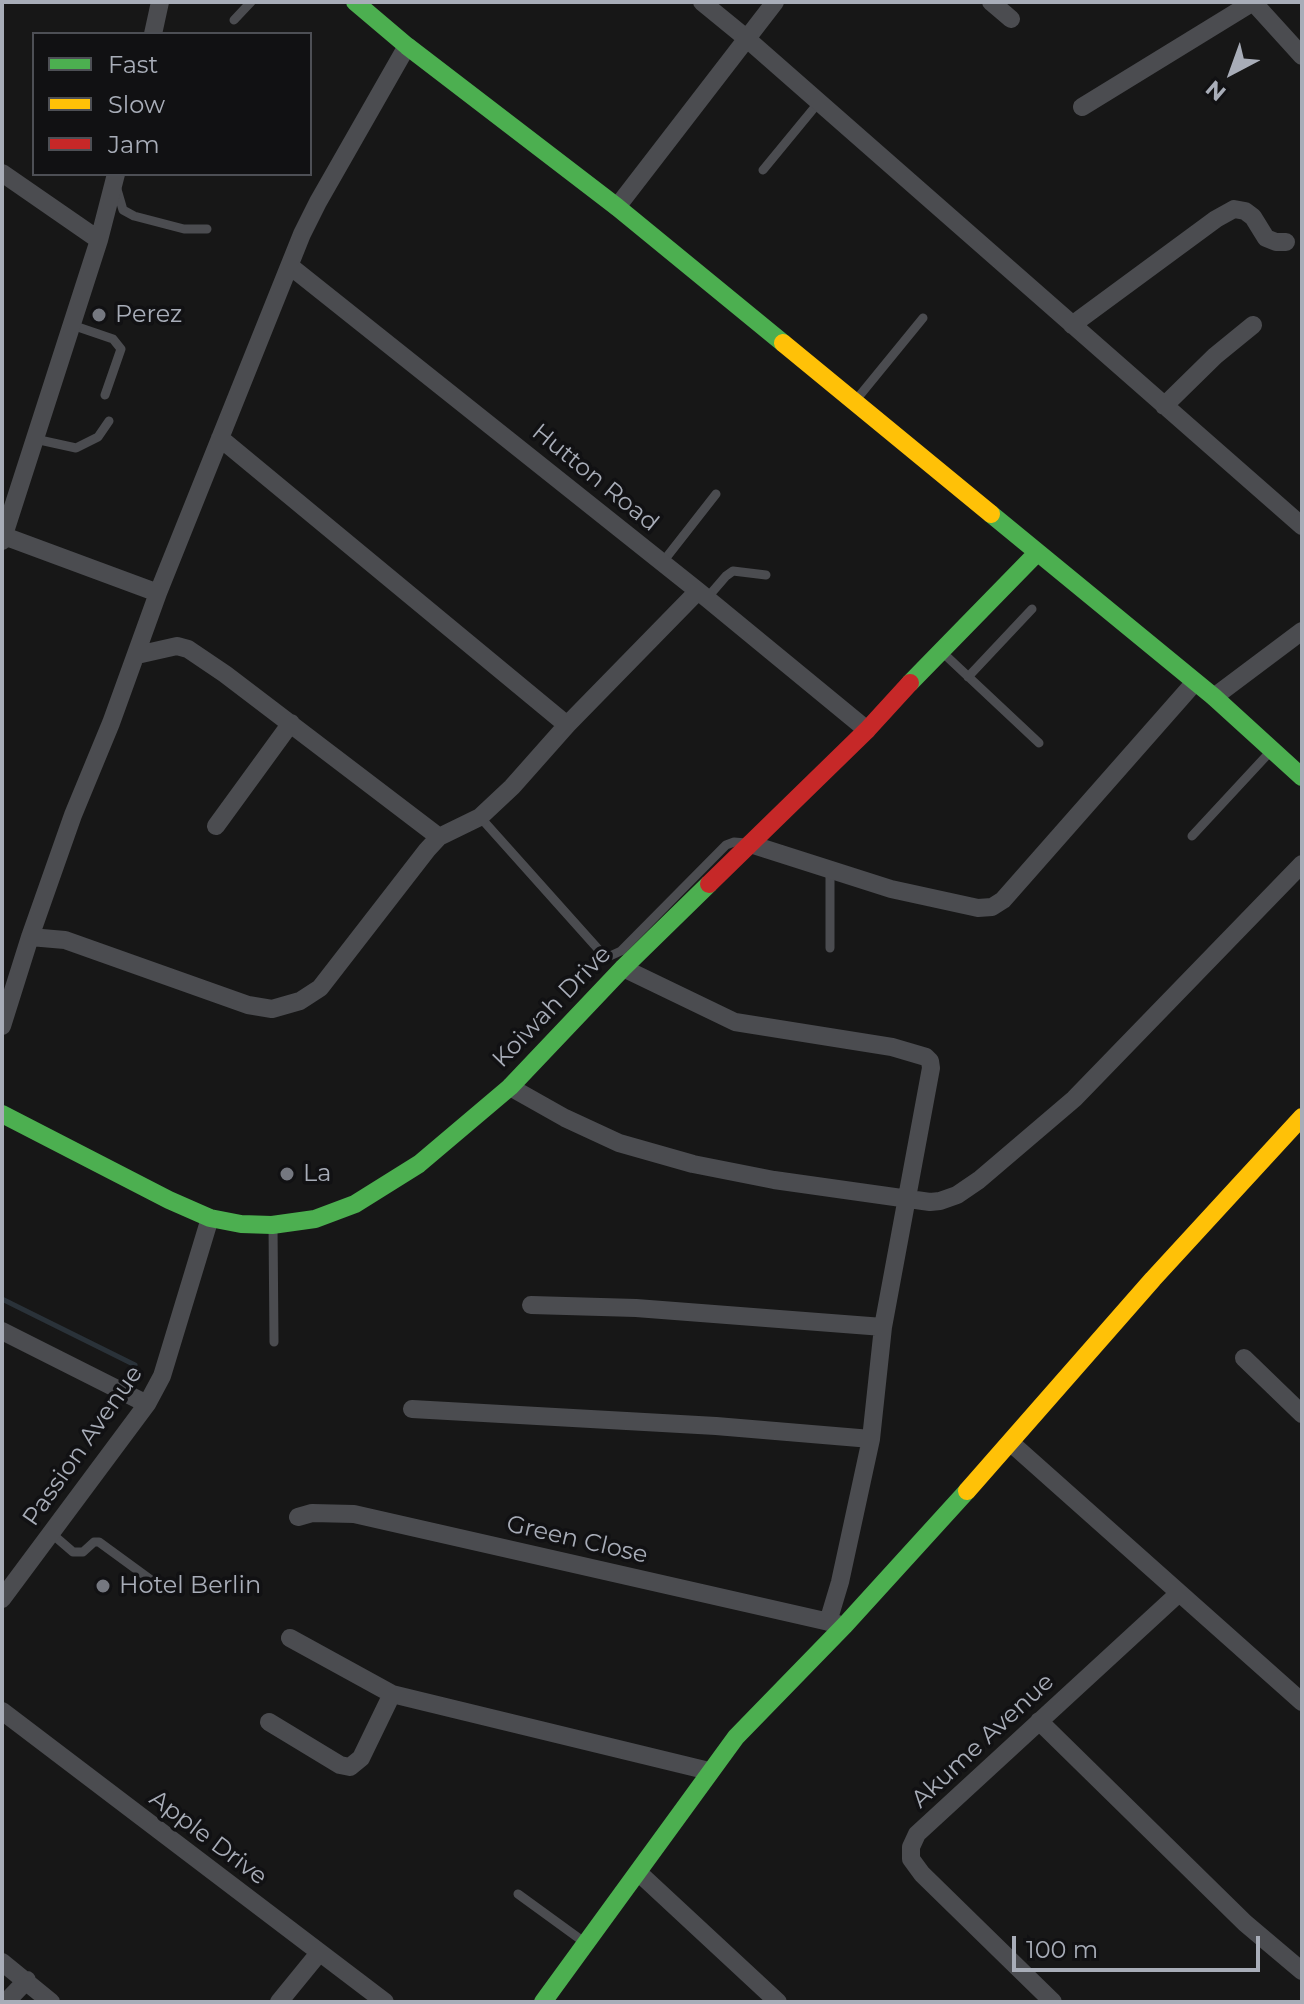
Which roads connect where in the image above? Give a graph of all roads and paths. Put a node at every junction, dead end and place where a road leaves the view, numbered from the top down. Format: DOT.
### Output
graph roads {
  1 [pos="160,2"];
  2 [pos="251,2"];
  3 [pos="355,2"];
  4 [pos="702,2"];
  5 [pos="775,2"];
  6 [pos="991,2"];
  7 [pos="1011,19"];
  8 [pos="234,20"];
  9 [pos="153,32"];
  10 [pos="746,38"];
  11 [pos="407,46"];
  12 [pos="1302,56"];
  13 [pos="819,102"];
  14 [pos="1082,107"];
  15 [pos="763,170"];
  16 [pos="2,173"];
  17 [pos="116,177"];
  18 [pos="617,207"];
  19 [pos="207,229"];
  20 [pos="99,240"];
  21 [pos="1286,242"];
  22 [pos="290,266"];
  23 [pos="923,318"];
  24 [pos="72,325"];
  25 [pos="1072,325"];
  26 [pos="1253,325"];
  27 [pos="105,395"];
  28 [pos="854,403"];
  29 [pos="1164,406"];
  30 [pos="109,421"];
  31 [pos="220,438"];
  32 [pos="35,439"];
  33 [pos="716,494"];
  34 [pos="1302,526"];
  35 [pos="3,538"];
  36 [pos="1036,554"];
  37 [pos="662,563"];
  38 [pos="766,575"];
  39 [pos="158,593"];
  40 [pos="702,595"];
  41 [pos="1032,609"];
  42 [pos="1302,631"];
  43 [pos="939,650"];
  44 [pos="137,655"];
  45 [pos="968,677"];
  46 [pos="1195,682"];
  47 [pos="1214,697"];
  48 [pos="291,723"];
  49 [pos="567,725"];
  50 [pos="867,730"];
  51 [pos="1039,743"];
  52 [pos="1271,750"];
  53 [pos="1302,777"];
  54 [pos="480,817"];
  55 [pos="216,826"];
  56 [pos="1192,836"];
  57 [pos="439,837"];
  58 [pos="750,844"];
  59 [pos="1302,864"];
  60 [pos="830,871"];
  61 [pos="689,893"];
  62 [pos="30,937"];
  63 [pos="830,948"];
  64 [pos="623,968"];
  65 [pos="2,1026"];
  66 [pos="510,1087"];
  67 [pos="2,1114"];
  68 [pos="1302,1117"];
  69 [pos="907,1198"];
  70 [pos="210,1218"];
  71 [pos="272,1225"];
  72 [pos="531,1305"];
  73 [pos="883,1327"];
  74 [pos="2,1331"];
  75 [pos="274,1342"];
  76 [pos="1244,1358"];
  77 [pos="147,1404"];
  78 [pos="412,1409"];
  79 [pos="1302,1414"];
  80 [pos="871,1439"];
  81 [pos="1011,1443"];
  82 [pos="298,1517"];
  83 [pos="51,1533"];
  84 [pos="162,1588"];
  85 [pos="1178,1594"];
  86 [pos="2,1599"];
  87 [pos="836,1623"];
  88 [pos="290,1638"];
  89 [pos="392,1694"];
  90 [pos="1302,1702"];
  91 [pos="2,1711"];
  92 [pos="1039,1721"];
  93 [pos="269,1722"];
  94 [pos="709,1771"];
  95 [pos="639,1873"];
  96 [pos="518,1894"];
  97 [pos="586,1944"];
  98 [pos="319,1953"];
  99 [pos="2,1962"];
  100 [pos="1302,1971"];
  101 [pos="27,1980"];
  102 [pos="6,2002"];
  103 [pos="51,2002"];
  104 [pos="279,2002"];
  105 [pos="385,2002"];
  106 [pos="543,2002"];
  107 [pos="778,2002"];
  108 [pos="1053,2002"];
  1 -- 9 [label="street"];
  2 -- 8 [label="lane"];
  3 -- 11 [label="street"];
  4 -- 10 [label="street"];
  5 -- 10 [label="street"];
  6 -- 7 [label="street"];
  10 -- 13 [label="street"];
  10 -- 18 [label="street"];
  11 -- 18 [label="street"];
  11 -- 22 [label="street"];
  12 -- 14 [label="street"];
  13 -- 15 [label="lane"];
  13 -- 25 [label="street"];
  16 -- 20 [label="street"];
  17 -- 19 [label="lane"];
  17 -- 20 [label="street"];
  18 -- 28 [label="street"];
  20 -- 24 [label="street"];
  21 -- 25 [label="street"];
  22 -- 31 [label="street"];
  22 -- 37 [label="street, Hutton Road"];
  23 -- 28 [label="lane"];
  24 -- 27 [label="lane"];
  24 -- 32 [label="street"];
  25 -- 29 [label="street"];
  26 -- 29 [label="street"];
  28 -- 36 [label="street"];
  29 -- 34 [label="street"];
  30 -- 32 [label="lane"];
  31 -- 39 [label="street"];
  31 -- 49 [label="street"];
  32 -- 35 [label="street"];
  33 -- 37 [label="lane"];
  35 -- 39 [label="street"];
  36 -- 43 [label="street, Koiwah Drive"];
  36 -- 46 [label="street"];
  37 -- 40 [label="street, Hutton Road"];
  38 -- 40 [label="lane"];
  39 -- 44 [label="street"];
  40 -- 49 [label="street"];
  40 -- 50 [label="street, Hutton Road"];
  41 -- 45 [label="lane"];
  42 -- 47 [label="street"];
  43 -- 45 [label="lane"];
  43 -- 50 [label="street, Koiwah Drive"];
  44 -- 48 [label="street"];
  44 -- 62 [label="street"];
  45 -- 51 [label="lane"];
  46 -- 47 [label="street"];
  46 -- 60 [label="street"];
  47 -- 52 [label="street"];
  48 -- 55 [label="street"];
  48 -- 57 [label="street"];
  49 -- 54 [label="street"];
  50 -- 58 [label="street, Koiwah Drive"];
  52 -- 53 [label="street"];
  52 -- 56 [label="lane"];
  54 -- 57 [label="street"];
  54 -- 61 [label="lane"];
  57 -- 62 [label="street"];
  58 -- 60 [label="street"];
  58 -- 61 [label="street, Koiwah Drive"];
  59 -- 69 [label="street"];
  60 -- 63 [label="lane"];
  61 -- 64 [label="street, Koiwah Drive"];
  62 -- 65 [label="street"];
  64 -- 66 [label="street, Koiwah Drive"];
  64 -- 69 [label="street"];
  66 -- 69 [label="street"];
  66 -- 71 [label="street, Koiwah Drive"];
  67 -- 70 [label="street, Koiwah Drive"];
  68 -- 81 [label="street"];
  69 -- 73 [label="street"];
  70 -- 71 [label="street, Koiwah Drive"];
  70 -- 77 [label="street, Passion Avenue"];
  71 -- 75 [label="lane"];
  72 -- 73 [label="street"];
  73 -- 80 [label="street"];
  74 -- 77 [label="street"];
  76 -- 79 [label="street"];
  77 -- 83 [label="street, Passion Avenue"];
  78 -- 80 [label="street"];
  80 -- 87 [label="street"];
  81 -- 85 [label="street"];
  81 -- 87 [label="street"];
  82 -- 87 [label="street, Green Close"];
  83 -- 84 [label="lane"];
  83 -- 86 [label="street, Passion Avenue"];
  85 -- 90 [label="street"];
  85 -- 92 [label="street, Akume Avenue"];
  87 -- 94 [label="street"];
  88 -- 89 [label="street"];
  89 -- 93 [label="street"];
  89 -- 94 [label="street"];
  91 -- 98 [label="street, Apple Drive"];
  92 -- 100 [label="street"];
  92 -- 108 [label="street, Akume Avenue"];
  94 -- 95 [label="street"];
  95 -- 97 [label="street"];
  95 -- 107 [label="street"];
  96 -- 97 [label="lane"];
  97 -- 106 [label="street"];
  98 -- 104 [label="street"];
  98 -- 105 [label="street, Apple Drive"];
  99 -- 101 [label="street"];
  101 -- 102 [label="street"];
  101 -- 103 [label="street"];
}
